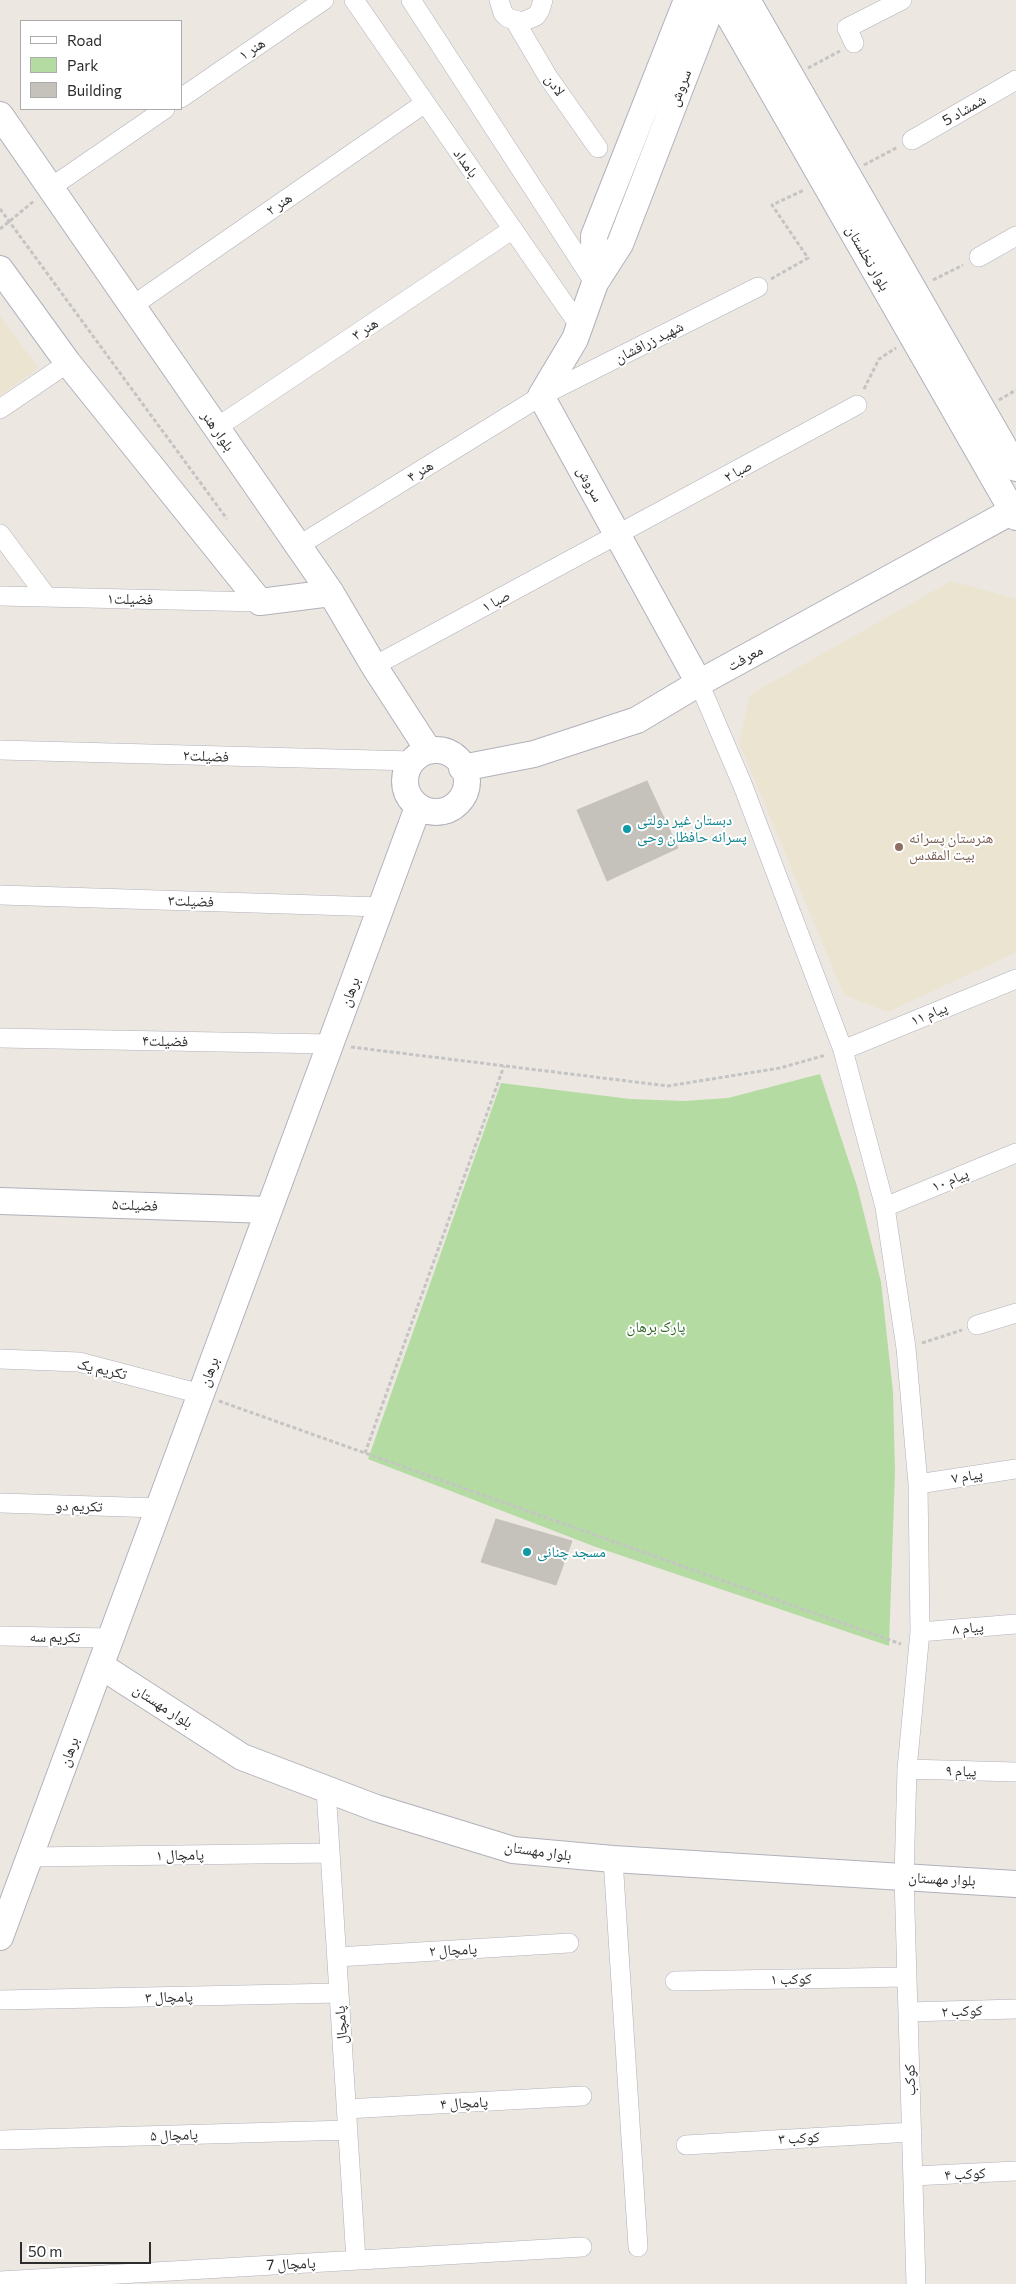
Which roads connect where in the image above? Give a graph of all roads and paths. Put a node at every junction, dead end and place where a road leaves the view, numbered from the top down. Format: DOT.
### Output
graph roads {
  1 [pos="324,0"];
  2 [pos="354,0"];
  3 [pos="411,0"];
  4 [pos="499,0"];
  5 [pos="543,0"];
  6 [pos="687,0"];
  7 [pos="714,0"];
  8 [pos="720,0"];
  9 [pos="747,0"];
  10 [pos="902,0"];
  11 [pos="515,21"];
  12 [pos="854,43"];
  13 [pos="792,77"];
  14 [pos="1016,80"];
  15 [pos="182,97"];
  16 [pos="425,103"];
  17 [pos="164,110"];
  18 [pos="0,116"];
  19 [pos="912,140"];
  20 [pos="598,148"];
  21 [pos="858,168"];
  22 [pos="823,180"];
  23 [pos="50,188"];
  24 [pos="0,209"];
  25 [pos="10,222"];
  26 [pos="0,229"];
  27 [pos="513,230"];
  28 [pos="1016,236"];
  29 [pos="979,257"];
  30 [pos="0,269"];
  31 [pos="595,283"];
  32 [pos="758,287"];
  33 [pos="914,290"];
  34 [pos="132,306"];
  35 [pos="579,325"];
  36 [pos="914,338"];
  37 [pos="68,363"];
  38 [pos="541,396"];
  39 [pos="856,406"];
  40 [pos="0,409"];
  41 [pos="216,428"];
  42 [pos="1016,468"];
  43 [pos="1015,512"];
  44 [pos="227,519"];
  45 [pos="0,534"];
  46 [pos="618,536"];
  47 [pos="298,546"];
  48 [pos="331,593"];
  49 [pos="0,596"];
  50 [pos="47,597"];
  51 [pos="260,602"];
  52 [pos="374,666"];
  53 [pos="699,682"];
  54 [pos="0,750"];
  55 [pos="421,756"];
  56 [pos="462,768"];
  57 [pos="418,807"];
  58 [pos="0,895"];
  59 [pos="381,907"];
  60 [pos="1016,979"];
  61 [pos="0,1038"];
  62 [pos="330,1044"];
  63 [pos="843,1050"];
  64 [pos="504,1066"];
  65 [pos="1016,1152"];
  66 [pos="0,1201"];
  67 [pos="885,1208"];
  68 [pos="269,1210"];
  69 [pos="1016,1313"];
  70 [pos="977,1326"];
  71 [pos="906,1348"];
  72 [pos="0,1359"];
  73 [pos="201,1394"];
  74 [pos="365,1453"];
  75 [pos="1016,1469"];
  76 [pos="918,1484"];
  77 [pos="0,1503"];
  78 [pos="159,1508"];
  79 [pos="1016,1624"];
  80 [pos="0,1636"];
  81 [pos="111,1638"];
  82 [pos="919,1641"];
  83 [pos="101,1666"];
  84 [pos="906,1769"];
  85 [pos="1016,1772"];
  86 [pos="326,1789"];
  87 [pos="330,1853"];
  88 [pos="30,1857"];
  89 [pos="613,1860"];
  90 [pos="904,1877"];
  91 [pos="1016,1884"];
  92 [pos="0,1938"];
  93 [pos="569,1943"];
  94 [pos="337,1957"];
  95 [pos="907,1977"];
  96 [pos="675,1981"];
  97 [pos="339,1993"];
  98 [pos="0,2000"];
  99 [pos="1016,2009"];
  100 [pos="908,2012"];
  101 [pos="582,2096"];
  102 [pos="346,2110"];
  103 [pos="348,2130"];
  104 [pos="912,2132"];
  105 [pos="0,2140"];
  106 [pos="686,2145"];
  107 [pos="1016,2171"];
  108 [pos="913,2176"];
  109 [pos="582,2247"];
  110 [pos="638,2247"];
  111 [pos="356,2260"];
  112 [pos="0,2281"];
  113 [pos="916,2284"];
  1 -- 15 [label="street, هنر ۱"];
  2 -- 16 [label="street, بامداد"];
  3 -- 31 [label="street"];
  4 -- 11 [label="street, لادن"];
  5 -- 11 [label="street"];
  6 -- 31 [label="street, سروش"];
  7 -- 31 [label="street, سروش"];
  8 -- 22 [label="street, بلوار نخلستان"];
  9 -- 13 [label="street, بلوار نخلستان"];
  10 -- 12 [label="street"];
  11 -- 20 [label="street, لادن"];
  12 -- 13 [label="path"];
  13 -- 33 [label="street, بلوار نخلستان"];
  14 -- 19 [label="street, شمشاد 5"];
  16 -- 27 [label="street, بامداد"];
  16 -- 34 [label="street, هنر ۲"];
  17 -- 23 [label="street"];
  18 -- 23 [label="street, بلوار هنر"];
  19 -- 21 [label="path"];
  22 -- 32 [label="path"];
  22 -- 36 [label="street, بلوار نخلستان"];
  23 -- 25 [label="path"];
  23 -- 34 [label="street, بلوار هنر"];
  24 -- 25 [label="path"];
  25 -- 26 [label="path"];
  25 -- 44 [label="path"];
  27 -- 35 [label="street, بامداد"];
  27 -- 41 [label="street, هنر ۳"];
  28 -- 29 [label="street"];
  29 -- 33 [label="path"];
  30 -- 37 [label="street"];
  31 -- 35 [label="street, سروش"];
  32 -- 38 [label="street, شهید زرافشان"];
  33 -- 42 [label="street, بلوار نخلستان"];
  34 -- 41 [label="street, بلوار هنر"];
  35 -- 38 [label="street, سروش"];
  36 -- 39 [label="path"];
  36 -- 43 [label="street, بلوار نخلستان"];
  37 -- 40 [label="street"];
  37 -- 51 [label="street"];
  38 -- 46 [label="street, سروش"];
  38 -- 47 [label="street, هنر ۴"];
  39 -- 46 [label="street, صبا ۲"];
  41 -- 47 [label="street, بلوار هنر"];
  43 -- 53 [label="street, معرفت"];
  45 -- 50 [label="street"];
  46 -- 52 [label="street, صبا ۱"];
  46 -- 53 [label="street, سروش"];
  47 -- 48 [label="street, بلوار هنر"];
  48 -- 51 [label="street"];
  48 -- 52 [label="street, بلوار هنر"];
  49 -- 50 [label="street, فضیلت۱"];
  50 -- 51 [label="street, فضیلت۱"];
  52 -- 55 [label="street, بلوار هنر"];
  53 -- 56 [label="street, معرفت"];
  53 -- 63 [label="street, کوکب"];
  54 -- 55 [label="street, فضیلت۲"];
  55 -- 56 [label="street"];
  55 -- 57 [label="street"];
  56 -- 57 [label="street"];
  57 -- 59 [label="street, برهان"];
  58 -- 59 [label="street, فضیلت۳"];
  59 -- 62 [label="street, برهان"];
  60 -- 63 [label="street, پیام ۱۱"];
  61 -- 62 [label="street, فضیلت۴"];
  62 -- 64 [label="path"];
  62 -- 68 [label="street, برهان"];
  63 -- 64 [label="path"];
  63 -- 67 [label="street, کوکب"];
  64 -- 74 [label="path"];
  65 -- 67 [label="street, پیام ۱۰"];
  66 -- 68 [label="street, فضیلت۵"];
  67 -- 71 [label="street, کوکب"];
  68 -- 73 [label="street, برهان"];
  69 -- 70 [label="street"];
  70 -- 71 [label="path"];
  71 -- 76 [label="street, کوکب"];
  72 -- 73 [label="street, تکریم یک"];
  73 -- 74 [label="path"];
  73 -- 78 [label="street, برهان"];
  74 -- 82 [label="path"];
  75 -- 76 [label="street, پیام ۷"];
  76 -- 82 [label="street, کوکب"];
  77 -- 78 [label="street, تکریم دو"];
  78 -- 81 [label="street, برهان"];
  79 -- 82 [label="street, پیام ۸"];
  80 -- 81 [label="street, تکریم سه"];
  81 -- 83 [label="street, برهان"];
  82 -- 84 [label="street, کوکب"];
  83 -- 86 [label="street, بلوار مهستان"];
  83 -- 88 [label="street, برهان"];
  84 -- 85 [label="street, پیام ۹"];
  84 -- 90 [label="street, کوکب"];
  86 -- 87 [label="street, پامچال"];
  86 -- 89 [label="street, بلوار مهستان"];
  87 -- 88 [label="street, پامچال ۱"];
  87 -- 94 [label="street, پامچال"];
  88 -- 92 [label="street, برهان"];
  89 -- 90 [label="street, بلوار مهستان"];
  89 -- 110 [label="street"];
  90 -- 91 [label="street, بلوار مهستان"];
  90 -- 95 [label="street, کوکب"];
  93 -- 94 [label="street, پامچال ۲"];
  94 -- 97 [label="street, پامچال"];
  95 -- 96 [label="street, کوکب ۱"];
  95 -- 100 [label="street, کوکب"];
  97 -- 98 [label="street, پامچال ۳"];
  97 -- 102 [label="street, پامچال"];
  99 -- 100 [label="street, کوکب ۲"];
  100 -- 104 [label="street, کوکب"];
  101 -- 102 [label="street, پامچال ۴"];
  102 -- 103 [label="street, پامچال"];
  103 -- 105 [label="street, پامچال ۵"];
  103 -- 111 [label="street, پامچال"];
  104 -- 106 [label="street, کوکب ۳"];
  104 -- 108 [label="street, کوکب"];
  107 -- 108 [label="street, کوکب ۴"];
  108 -- 113 [label="street, کوکب"];
  109 -- 111 [label="street, پامچال 7"];
  111 -- 112 [label="street, پامچال 7"];
}
